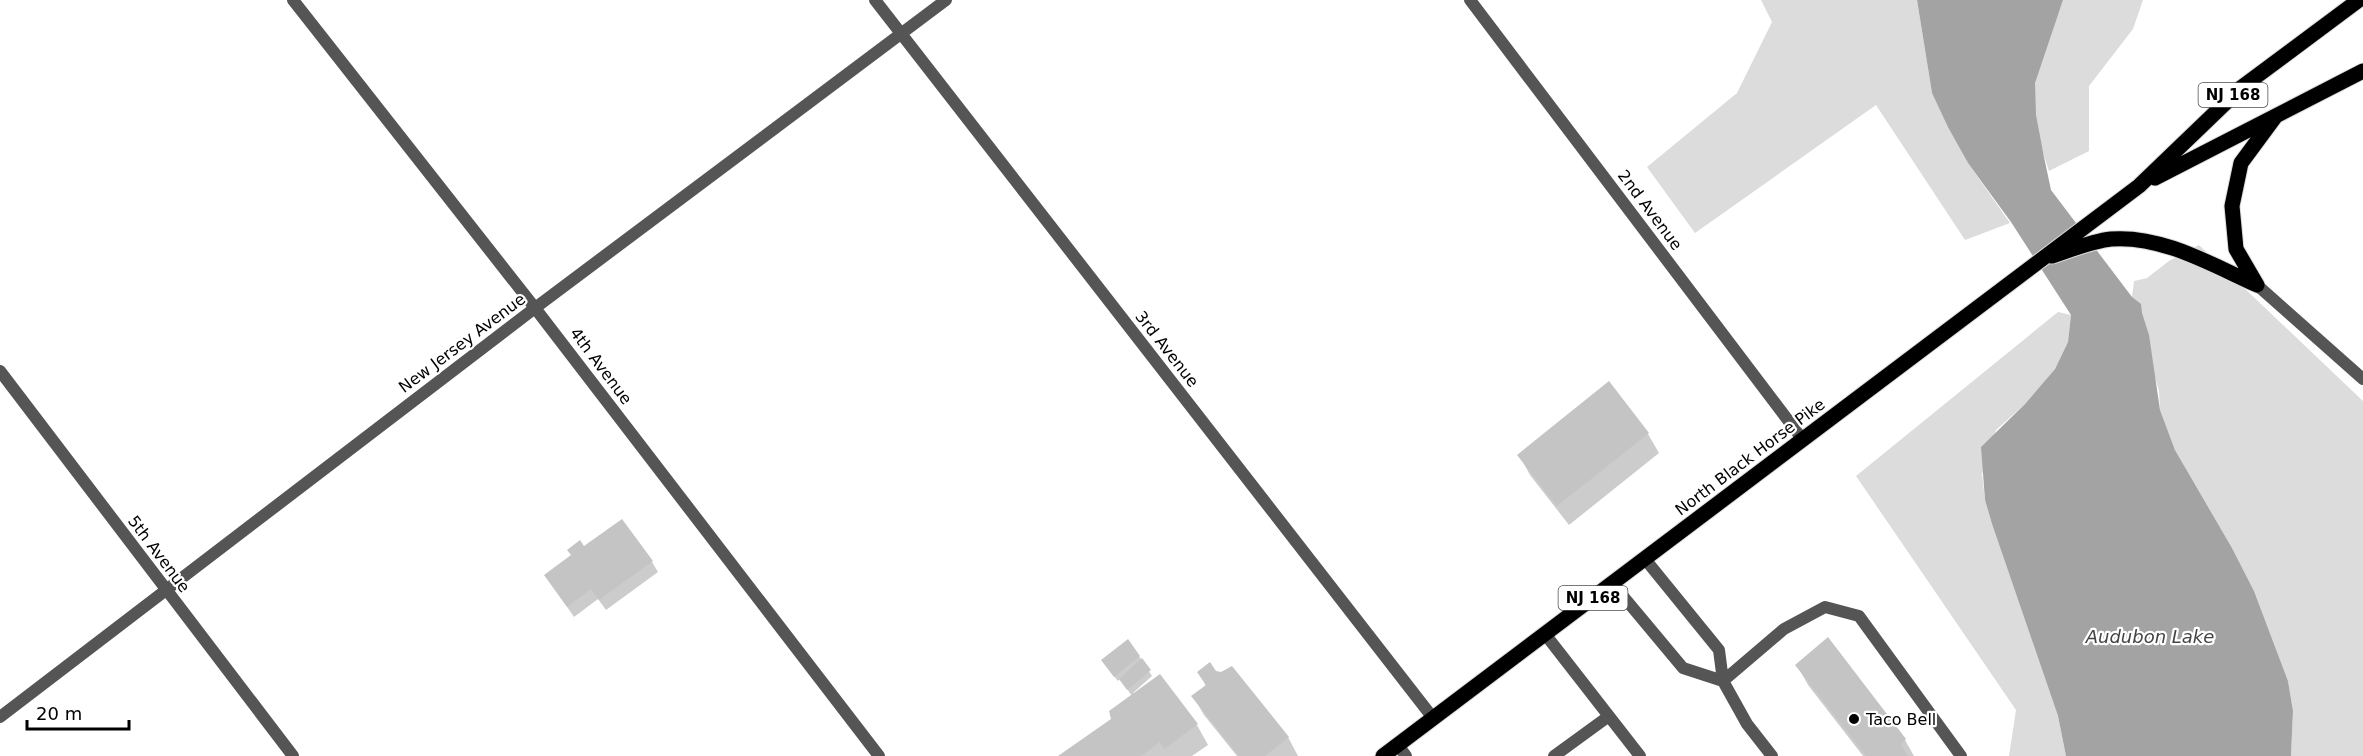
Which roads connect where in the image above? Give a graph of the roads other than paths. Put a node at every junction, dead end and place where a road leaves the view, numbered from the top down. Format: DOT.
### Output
graph roads {
  1 [pos="293,0"];
  2 [pos="875,0"];
  3 [pos="946,0"];
  4 [pos="1470,0"];
  5 [pos="2359,0"];
  6 [pos="901,34"];
  7 [pos="2363,70"];
  8 [pos="2277,114"];
  9 [pos="2139,186"];
  10 [pos="2044,258"];
  11 [pos="2257,285"];
  12 [pos="535,308"];
  13 [pos="0,371"];
  14 [pos="2363,379"];
  15 [pos="1803,440"];
  16 [pos="1645,559"];
  17 [pos="1612,583"];
  18 [pos="166,590"];
  19 [pos="1545,634"];
  20 [pos="1723,681"];
  21 [pos="1609,716"];
  22 [pos="0,717"];
  23 [pos="1433,718"];
  24 [pos="1402,751"];
  25 [pos="294,756"];
  26 [pos="879,756"];
  27 [pos="1383,756"];
  28 [pos="1554,756"];
  29 [pos="1640,756"];
  30 [pos="1772,756"];
  31 [pos="1961,756"];
  1 -- 12 [label="street, 4th Avenue"];
  2 -- 6 [label="street, 3rd Avenue"];
  3 -- 6 [label="street, New Jersey Avenue"];
  4 -- 15 [label="street, 2nd Avenue"];
  5 -- 9 [label="main road, NJ 168"];
  6 -- 12 [label="street, New Jersey Avenue"];
  6 -- 23 [label="street, 3rd Avenue"];
  7 -- 8 [label="main road, NJ 168"];
  8 -- 9 [label="main road, NJ 168"];
  8 -- 11 [label="main road"];
  9 -- 10 [label="main road, North Black Horse Pike / NJ 168"];
  10 -- 11 [label="main road"];
  10 -- 15 [label="main road, North Black Horse Pike / NJ 168"];
  11 -- 14 [label="street"];
  12 -- 18 [label="street, New Jersey Avenue"];
  12 -- 26 [label="street, 4th Avenue"];
  13 -- 18 [label="street, 5th Avenue"];
  15 -- 16 [label="main road, North Black Horse Pike / NJ 168"];
  16 -- 17 [label="main road, North Black Horse Pike / NJ 168"];
  16 -- 20 [label="street"];
  17 -- 19 [label="main road, North Black Horse Pike / NJ 168"];
  17 -- 20 [label="street"];
  18 -- 22 [label="street, New Jersey Avenue"];
  18 -- 25 [label="street, 5th Avenue"];
  19 -- 21 [label="street"];
  19 -- 23 [label="main road, North Black Horse Pike / NJ 168"];
  20 -- 30 [label="street"];
  20 -- 31 [label="street"];
  21 -- 28 [label="street"];
  21 -- 29 [label="street"];
  23 -- 24 [label="main road, North Black Horse Pike / NJ 168"];
  24 -- 27 [label="main road, North Black Horse Pike / NJ 168"];
}
